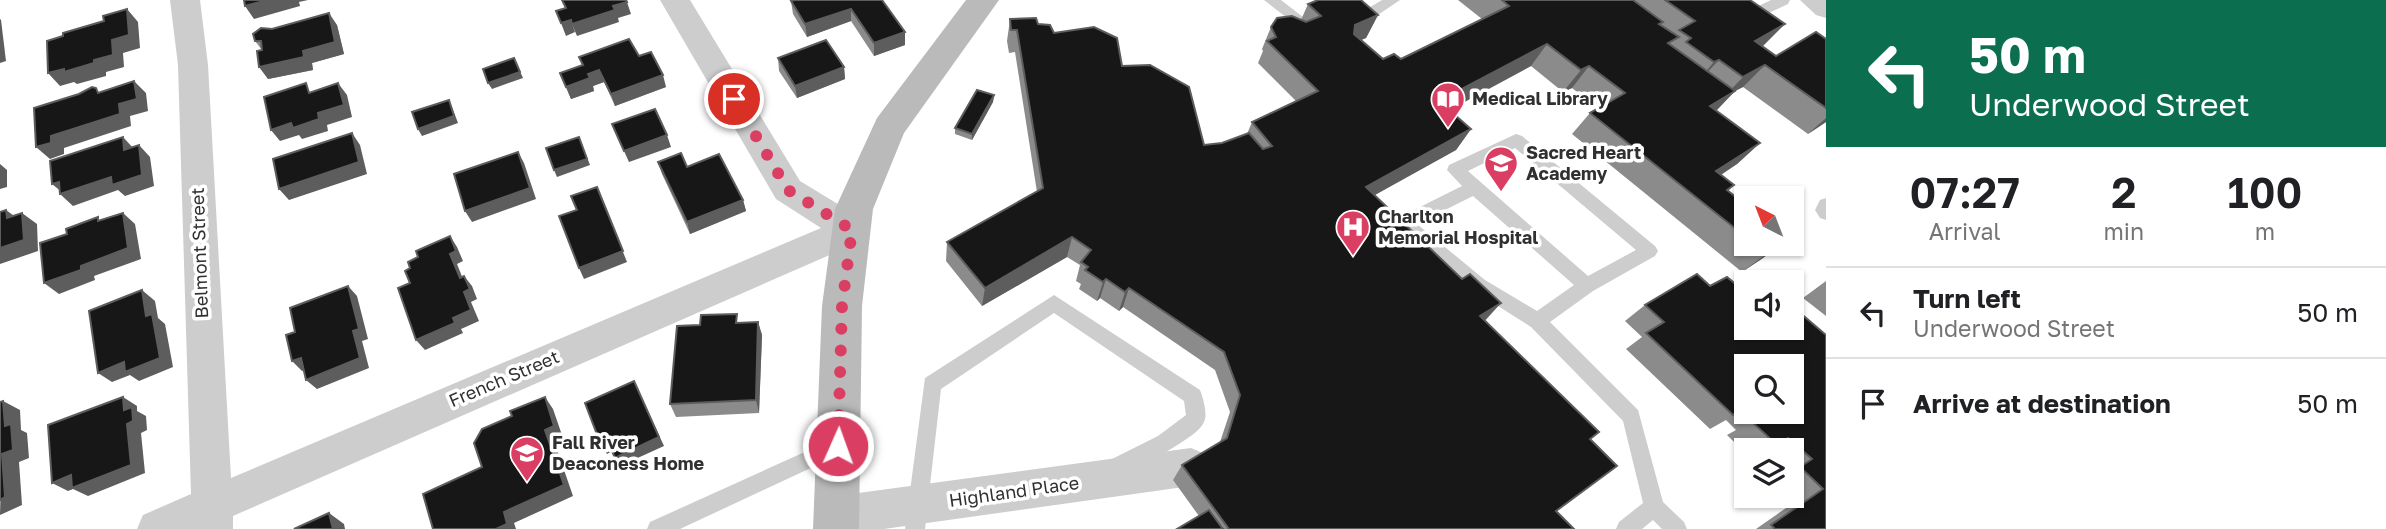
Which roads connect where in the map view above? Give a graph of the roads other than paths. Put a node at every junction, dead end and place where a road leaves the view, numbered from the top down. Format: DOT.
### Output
graph roads {
  1 [pos="185,0"];
  2 [pos="675,0"];
  3 [pos="983,0"];
  4 [pos="1271,0"];
  5 [pos="1393,0"];
  6 [pos="1718,0"];
  7 [pos="1783,0"];
  8 [pos="1305,24"];
  9 [pos="1352,24"];
  10 [pos="1475,187"];
  11 [pos="1826,205"];
  12 [pos="1826,213"];
  13 [pos="852,230"];
  14 [pos="1587,286"];
  15 [pos="1536,321"];
  16 [pos="838,446"];
  17 [pos="1191,467"];
  18 [pos="1088,481"];
  19 [pos="1654,507"];
  20 [pos="211,517"];
  21 [pos="916,517"];
  22 [pos="836,523"];
  23 [pos="157,529"];
  24 [pos="657,529"];
  25 [pos="1626,529"];
  26 [pos="1677,529"];
  1 -- 20 [label="street, Belmont Street"];
  2 -- 13 [label="street"];
  3 -- 13 [label="street"];
  4 -- 8 [label="lane"];
  5 -- 9 [label="lane"];
  6 -- 7 [label="lane"];
  10 -- 14 [label="lane"];
  10 -- 14 [label="lane"];
  10 -- 15 [label="lane"];
  11 -- 12 [label="lane"];
  13 -- 16 [label="street"];
  13 -- 20 [label="street, French Street"];
  14 -- 15 [label="lane"];
  15 -- 19 [label="lane"];
  16 -- 22 [label="street"];
  16 -- 24 [label="lane"];
  17 -- 18 [label="street, Highland Place"];
  18 -- 21 [label="street, Highland Place"];
  18 -- 21 [label="lane"];
  19 -- 25 [label="lane"];
  19 -- 26 [label="lane"];
  20 -- 23 [label="street, French Street"];
  21 -- 22 [label="street, Highland Place"];
}
